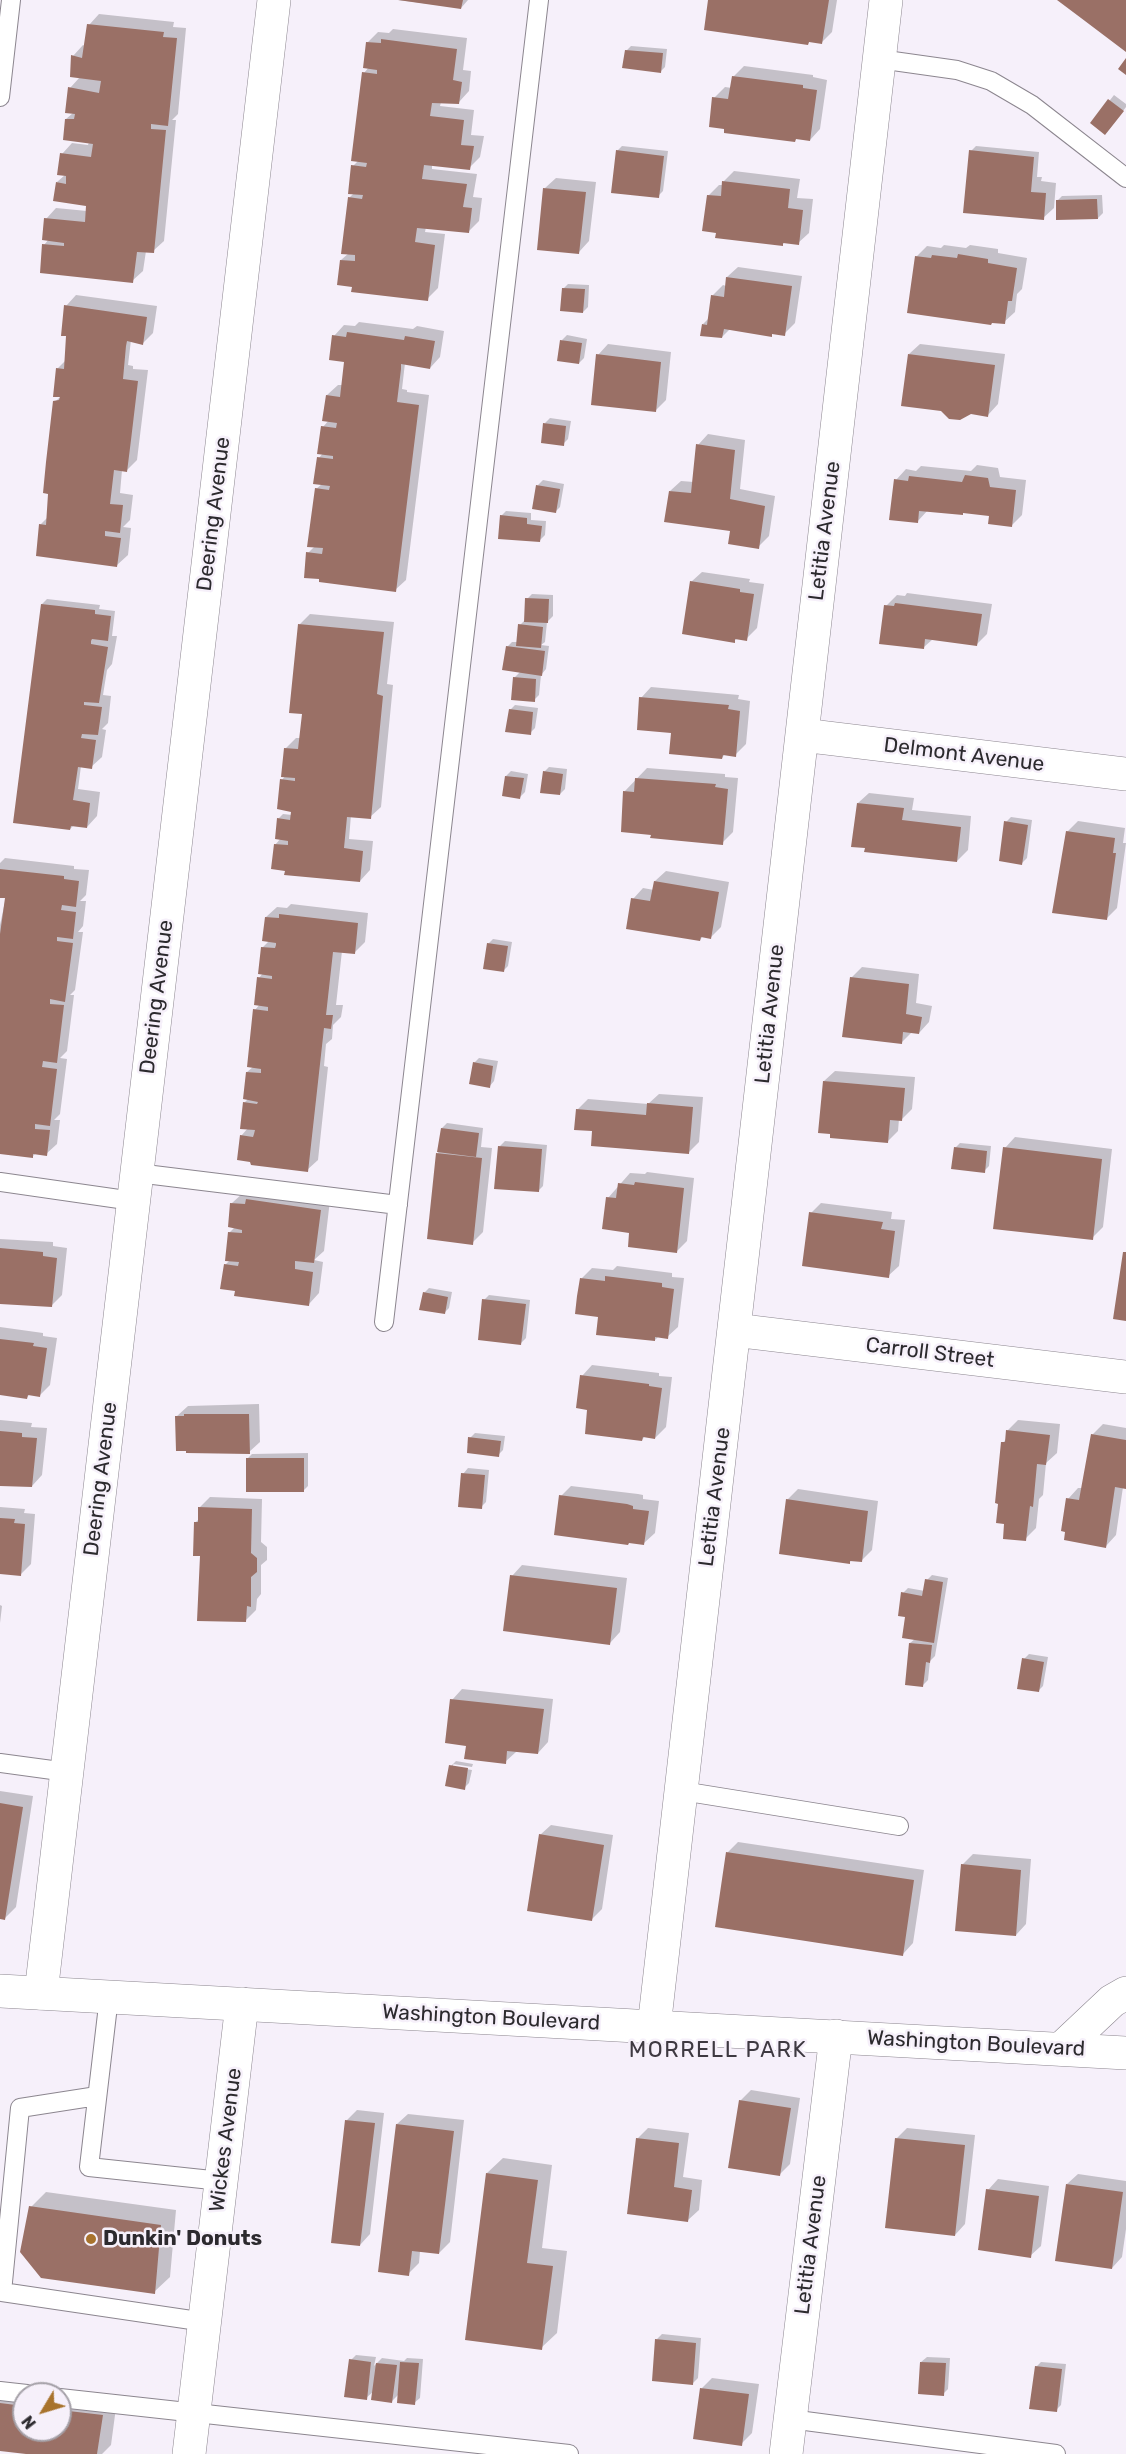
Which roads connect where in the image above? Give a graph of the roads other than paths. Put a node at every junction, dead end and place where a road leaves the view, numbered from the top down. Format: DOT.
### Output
graph roads {
  1 [pos="11,0"];
  2 [pos="274,0"];
  3 [pos="538,0"];
  4 [pos="886,0"];
  5 [pos="879,59"];
  6 [pos="0,97"];
  7 [pos="1126,178"];
  8 [pos="802,735"];
  9 [pos="1126,774"];
  10 [pos="0,1182"];
  11 [pos="135,1187"];
  12 [pos="398,1205"];
  13 [pos="384,1322"];
  14 [pos="734,1330"];
  15 [pos="1126,1377"];
  16 [pos="0,1763"];
  17 [pos="67,1772"];
  18 [pos="682,1791"];
  19 [pos="899,1826"];
  20 [pos="0,1991"];
  21 [pos="41,1993"];
  22 [pos="1126,1993"];
  23 [pos="109,1997"];
  24 [pos="242,2004"];
  25 [pos="654,2027"];
  26 [pos="836,2036"];
  27 [pos="1061,2049"];
  28 [pos="1126,2053"];
  29 [pos="97,2096"];
  30 [pos="221,2181"];
  31 [pos="205,2322"];
  32 [pos="72,2399"];
  33 [pos="194,2412"];
  34 [pos="790,2419"];
  35 [pos="189,2454"];
  36 [pos="569,2454"];
  37 [pos="786,2454"];
  38 [pos="1056,2454"];
  1 -- 6 [label="lane"];
  2 -- 11 [label="street, Deering Avenue"];
  3 -- 12 [label="lane"];
  4 -- 5 [label="street, Letitia Avenue"];
  5 -- 7 [label="lane"];
  5 -- 8 [label="street, Letitia Avenue"];
  8 -- 9 [label="street, Delmont Avenue"];
  8 -- 14 [label="street, Letitia Avenue"];
  10 -- 11 [label="lane"];
  11 -- 12 [label="lane"];
  11 -- 17 [label="street, Deering Avenue"];
  12 -- 13 [label="lane"];
  14 -- 15 [label="street, Carroll Street"];
  14 -- 18 [label="street, Letitia Avenue"];
  16 -- 17 [label="lane"];
  17 -- 21 [label="street, Deering Avenue"];
  18 -- 19 [label="lane"];
  18 -- 25 [label="street, Letitia Avenue"];
  20 -- 21 [label="street, Washington Boulevard"];
  21 -- 23 [label="street, Washington Boulevard"];
  22 -- 27 [label="street"];
  23 -- 24 [label="street, Washington Boulevard"];
  23 -- 29 [label="lane"];
  24 -- 25 [label="street, Washington Boulevard"];
  24 -- 30 [label="street, Wickes Avenue"];
  25 -- 26 [label="street, Washington Boulevard"];
  26 -- 27 [label="street, Washington Boulevard"];
  26 -- 34 [label="street, Letitia Avenue"];
  27 -- 28 [label="street, Washington Boulevard"];
  29 -- 30 [label="lane"];
  29 -- 31 [label="lane"];
  30 -- 31 [label="street, Wickes Avenue"];
  31 -- 33 [label="street, Wickes Avenue"];
  32 -- 33 [label="lane"];
  33 -- 35 [label="street, Wickes Avenue"];
  33 -- 36 [label="lane"];
  34 -- 37 [label="street, Letitia Avenue"];
  34 -- 38 [label="lane"];
}
